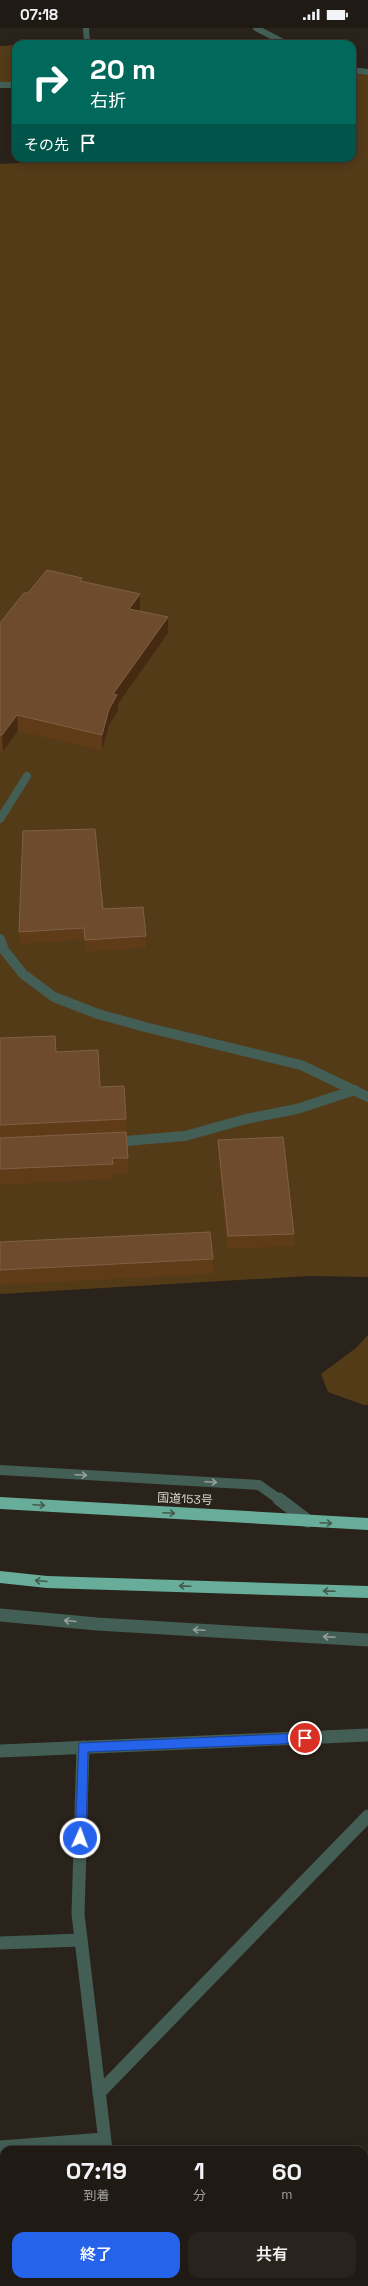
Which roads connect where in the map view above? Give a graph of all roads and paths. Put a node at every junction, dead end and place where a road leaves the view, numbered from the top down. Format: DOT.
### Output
graph roads {
  1 [pos="86,28"];
  2 [pos="256,28"];
  3 [pos="88,40"];
  4 [pos="279,40"];
  5 [pos="356,70"];
  6 [pos="368,72"];
  7 [pos="0,85"];
  8 [pos="12,85"];
  9 [pos="27,776"];
  10 [pos="0,819"];
  11 [pos="0,939"];
  12 [pos="355,1090"];
  13 [pos="368,1097"];
  14 [pos="102,1142"];
  15 [pos="0,1470"];
  16 [pos="0,1503"];
  17 [pos="308,1521"];
  18 [pos="368,1524"];
  19 [pos="0,1577"];
  20 [pos="368,1592"];
  21 [pos="0,1615"];
  22 [pos="368,1640"];
  23 [pos="368,1735"];
  24 [pos="83,1747"];
  25 [pos="0,1751"];
  26 [pos="368,1816"];
  27 [pos="81,1940"];
  28 [pos="0,1943"];
  29 [pos="99,2093"];
  30 [pos="105,2144"];
  31 [pos="35,2146"];
  1 -- 3 [label="street"];
  2 -- 4 [label="street"];
  5 -- 6 [label="street"];
  7 -- 8 [label="street"];
  9 -- 10 [label="street"];
  11 -- 12 [label="street"];
  12 -- 13 [label="street"];
  12 -- 14 [label="street"];
  15 -- 17 [label="street, one-way"];
  16 -- 17 [label="highway, 国道153号, one-way"];
  17 -- 18 [label="highway, 国道153号, one-way"];
  20 -- 19 [label="highway, one-way"];
  22 -- 21 [label="street, one-way"];
  23 -- 24 [label="street"];
  24 -- 25 [label="street"];
  24 -- 27 [label="street"];
  26 -- 29 [label="street"];
  27 -- 28 [label="street"];
  27 -- 29 [label="street"];
  29 -- 30 [label="street"];
  30 -- 31 [label="street"];
}
